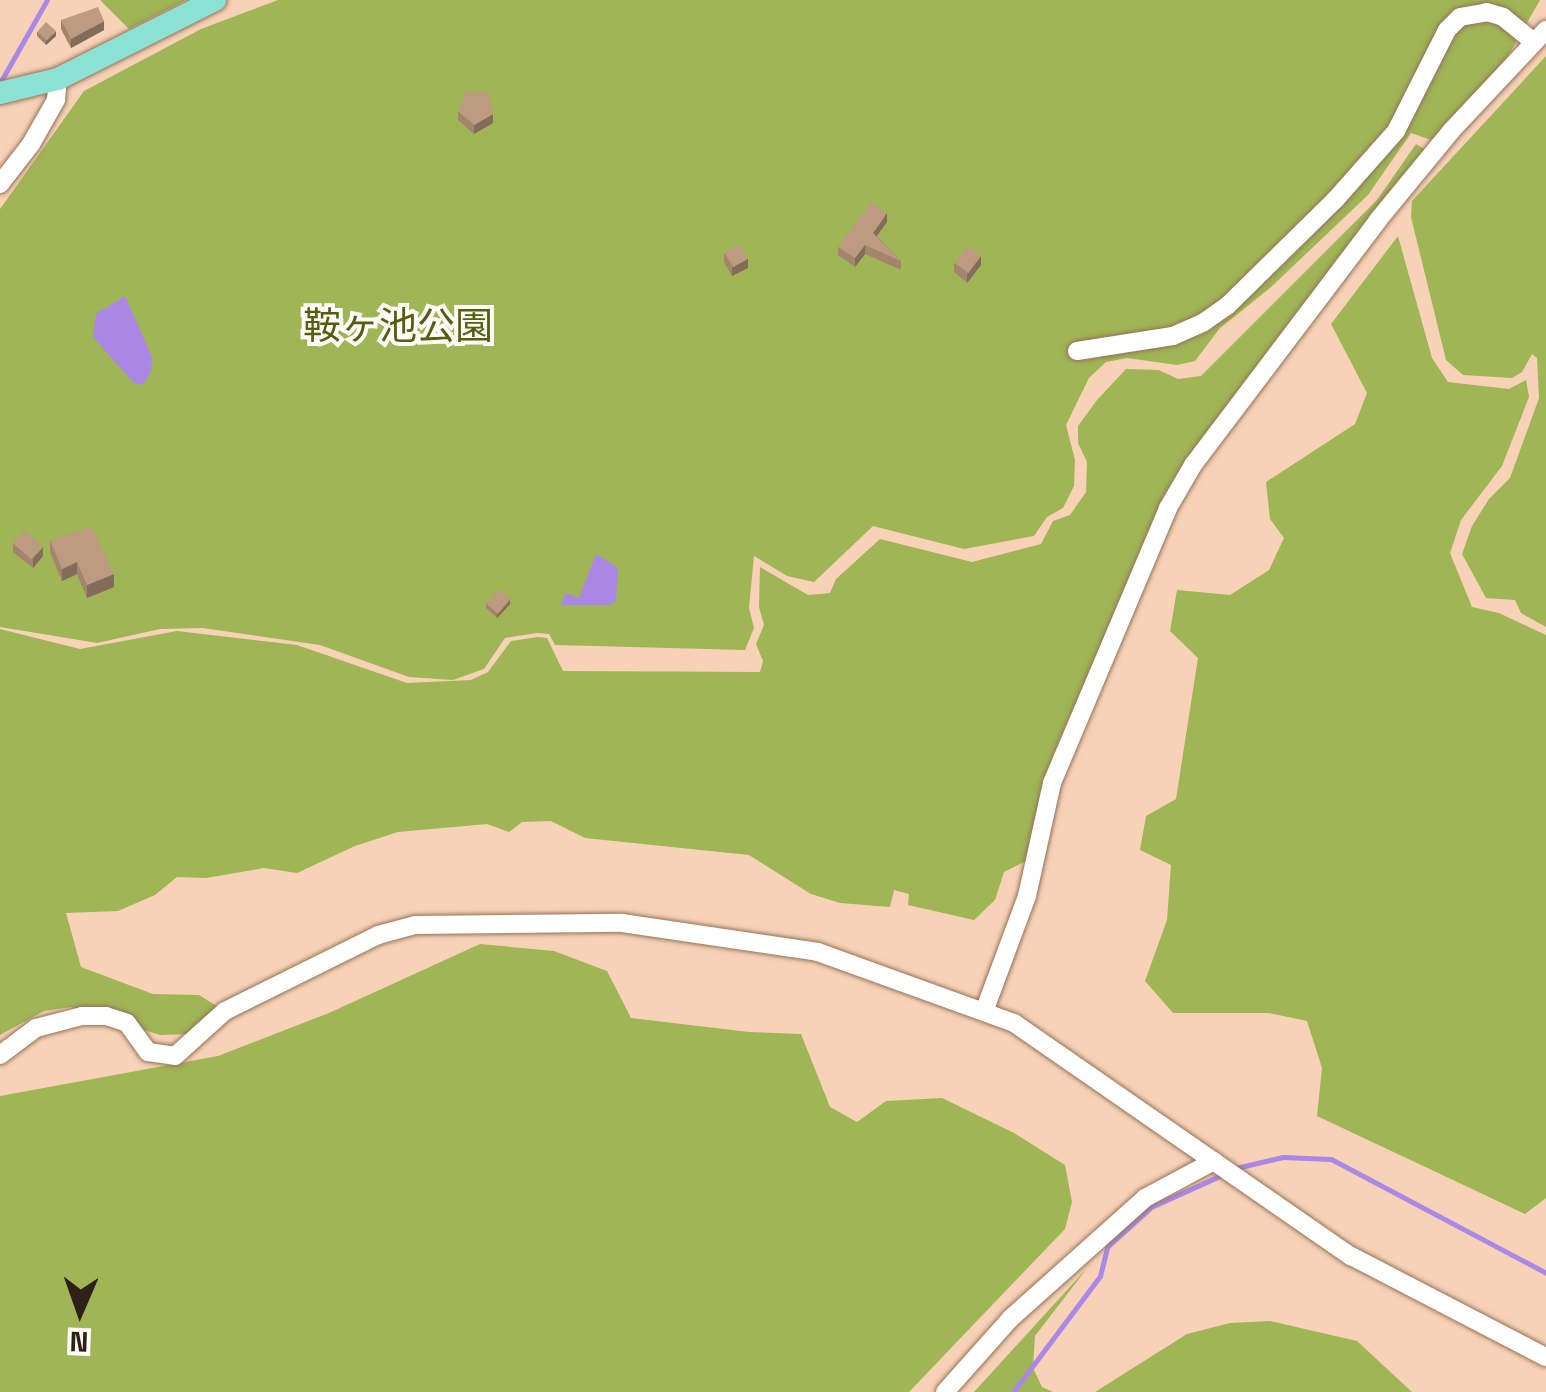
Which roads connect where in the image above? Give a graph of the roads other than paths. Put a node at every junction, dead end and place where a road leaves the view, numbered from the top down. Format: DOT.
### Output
graph roads {
  1 [pos="215,0"];
  2 [pos="1540,36"];
  3 [pos="58,78"];
  4 [pos="0,92"];
  5 [pos="0,184"];
  6 [pos="1077,351"];
  7 [pos="985,1009"];
  8 [pos="0,1055"];
  9 [pos="1217,1163"];
  10 [pos="1546,1357"];
  11 [pos="945,1392"];
  1 -- 3 [label="main road"];
  2 -- 6 [label="street"];
  2 -- 7 [label="street"];
  3 -- 4 [label="main road"];
  3 -- 5 [label="street"];
  7 -- 8 [label="street"];
  7 -- 9 [label="street"];
  9 -- 10 [label="street"];
  9 -- 11 [label="street"];
}
